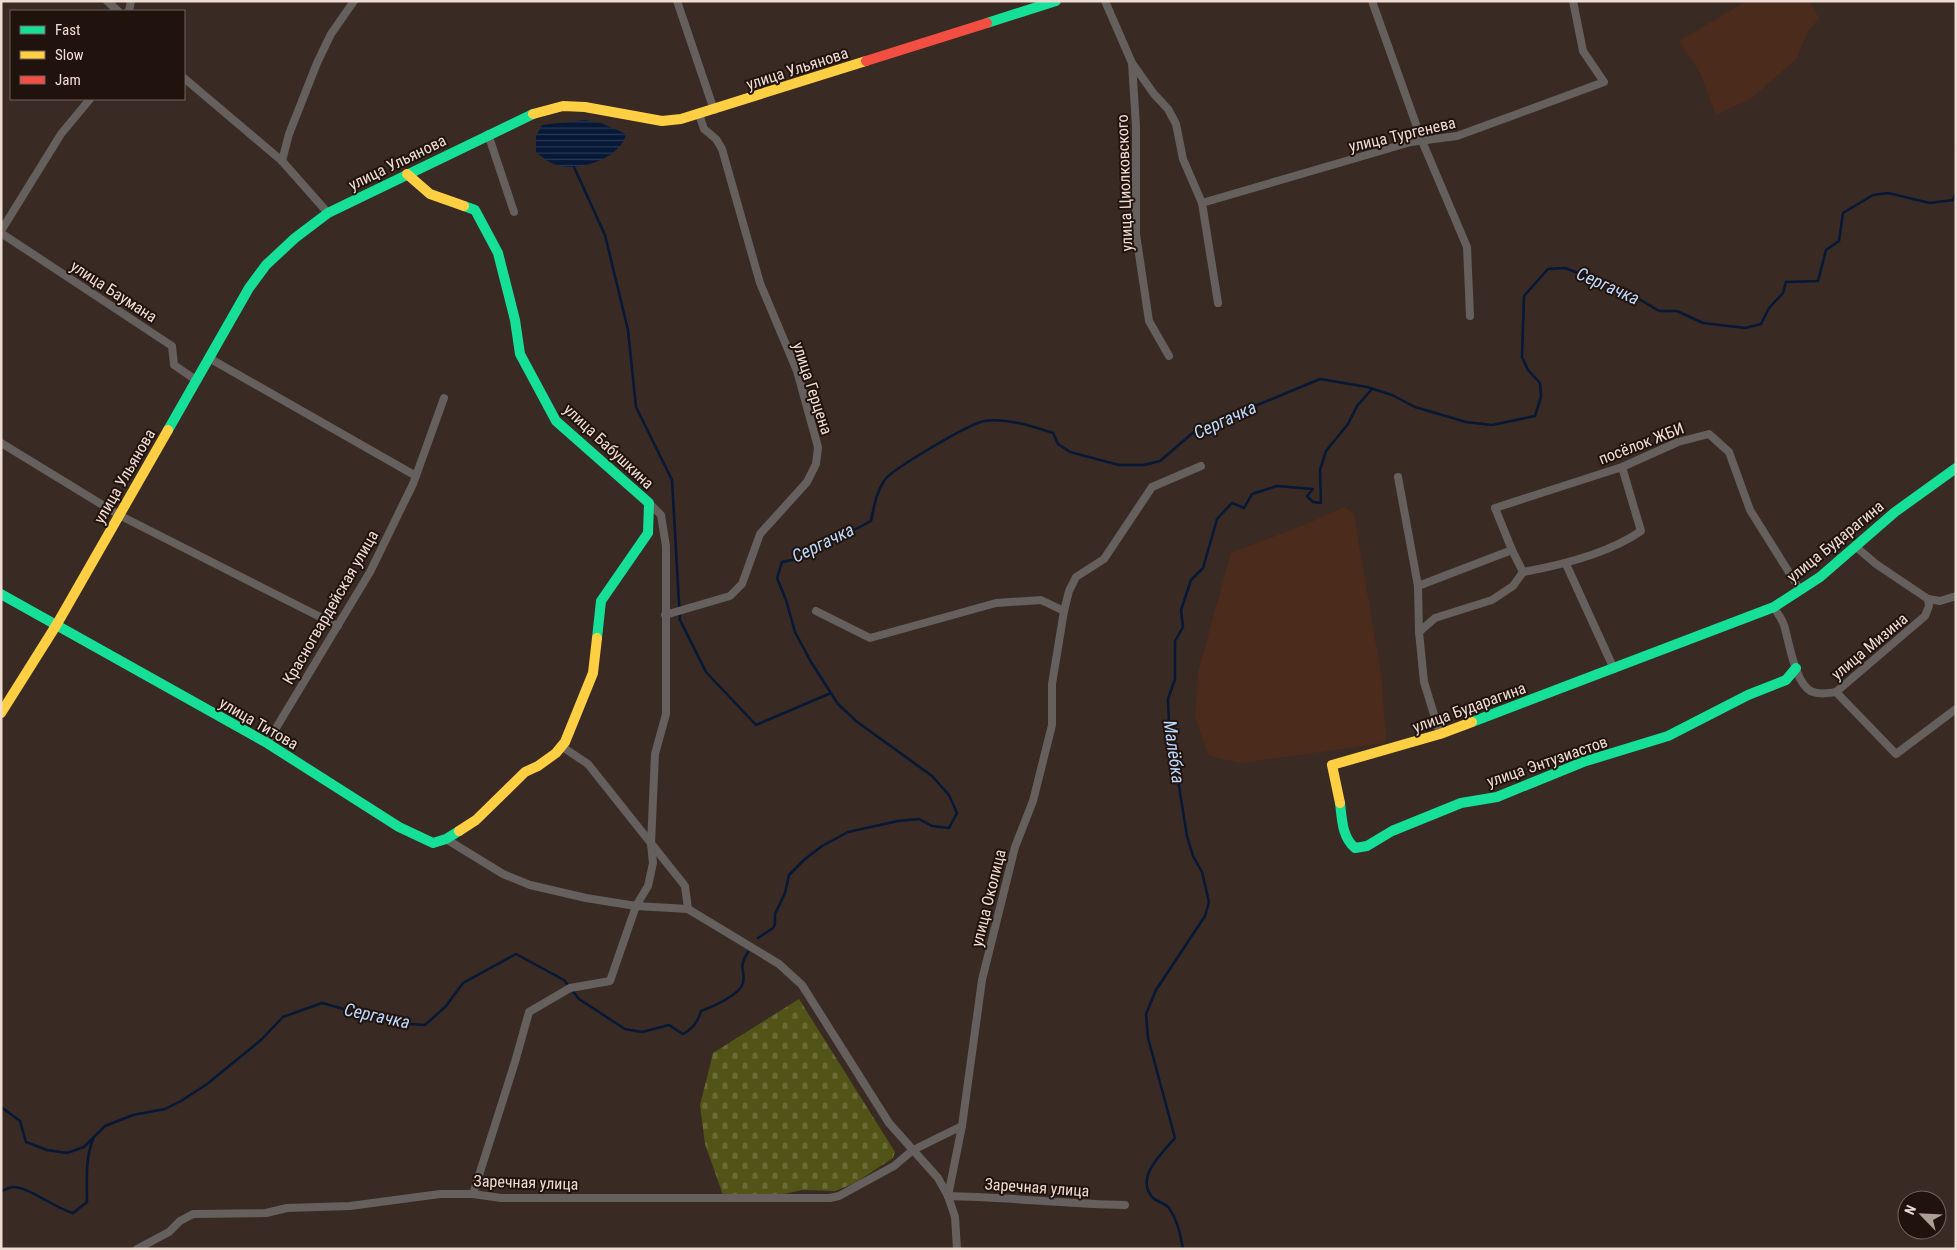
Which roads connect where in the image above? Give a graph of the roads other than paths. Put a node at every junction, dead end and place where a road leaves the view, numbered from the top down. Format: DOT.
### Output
graph roads {
  1 [pos="107,1"];
  2 [pos="354,1"];
  3 [pos="677,1"];
  4 [pos="1056,1"];
  5 [pos="1105,1"];
  6 [pos="1372,1"];
  7 [pos="1573,1"];
  8 [pos="117,10"];
  9 [pos="1132,63"];
  10 [pos="185,79"];
  11 [pos="89,100"];
  12 [pos="714,110"];
  13 [pos="699,114"];
  14 [pos="488,134"];
  15 [pos="1422,141"];
  16 [pos="282,161"];
  17 [pos="407,174"];
  18 [pos="1202,203"];
  19 [pos="514,212"];
  20 [pos="328,213"];
  21 [pos="1,232"];
  22 [pos="1218,303"];
  23 [pos="1470,316"];
  24 [pos="1169,356"];
  25 [pos="209,358"];
  26 [pos="196,380"];
  27 [pos="444,398"];
  28 [pos="1,443"];
  29 [pos="1201,466"];
  30 [pos="1622,466"];
  31 [pos="1956,468"];
  32 [pos="416,476"];
  33 [pos="1398,477"];
  34 [pos="649,503"];
  35 [pos="119,515"];
  36 [pos="1855,546"];
  37 [pos="1512,550"];
  38 [pos="1566,564"];
  39 [pos="1523,572"];
  40 [pos="1418,586"];
  41 [pos="1800,590"];
  42 [pos="1,594"];
  43 [pos="1956,596"];
  44 [pos="1928,599"];
  45 [pos="1774,607"];
  46 [pos="816,611"];
  47 [pos="1064,611"];
  48 [pos="665,615"];
  49 [pos="57,624"];
  50 [pos="338,626"];
  51 [pos="1419,632"];
  52 [pos="1796,668"];
  53 [pos="1614,669"];
  54 [pos="1836,692"];
  55 [pos="1956,709"];
  56 [pos="1,713"];
  57 [pos="1440,734"];
  58 [pos="267,743"];
  59 [pos="561,746"];
  60 [pos="1332,765"];
  61 [pos="446,839"];
  62 [pos="651,844"];
  63 [pos="636,906"];
  64 [pos="688,909"];
  65 [pos="962,1126"];
  66 [pos="913,1150"];
  67 [pos="473,1194"];
  68 [pos="948,1196"];
  69 [pos="1125,1205"];
  70 [pos="137,1249"];
  71 [pos="957,1249"];
  1 -- 8 [label="street"];
  2 -- 16 [label="street"];
  3 -- 12 [label="street"];
  4 -- 12 [label="street, улица Ульянова"];
  5 -- 9 [label="street, улица Циолковского"];
  6 -- 15 [label="street"];
  7 -- 15 [label="street, улица Тургенева"];
  9 -- 18 [label="street, улица Циолковского"];
  9 -- 24 [label="street, улица Циолковского"];
  10 -- 16 [label="street"];
  11 -- 21 [label="street"];
  12 -- 13 [label="street, улица Ульянова"];
  13 -- 14 [label="street, улица Ульянова"];
  13 -- 48 [label="street, улица Герцена"];
  14 -- 17 [label="street, улица Ульянова"];
  14 -- 19 [label="street"];
  15 -- 18 [label="street, улица Тургенева"];
  15 -- 23 [label="street"];
  16 -- 20 [label="street"];
  17 -- 20 [label="street, улица Ульянова"];
  17 -- 34 [label="street, улица Бабушкина"];
  18 -- 22 [label="street, улица Циолковского"];
  20 -- 25 [label="street, улица Ульянова"];
  21 -- 26 [label="street, улица Баумана"];
  25 -- 26 [label="street, улица Ульянова"];
  25 -- 32 [label="street"];
  26 -- 35 [label="street, улица Ульянова"];
  27 -- 32 [label="street, Красногвардейская улица"];
  28 -- 35 [label="street"];
  29 -- 47 [label="street, улица Околица"];
  30 -- 37 [label="street, посёлок ЖБИ"];
  30 -- 38 [label="street"];
  30 -- 41 [label="street, посёлок ЖБИ"];
  31 -- 36 [label="street, улица Бударагина"];
  32 -- 50 [label="street, Красногвардейская улица"];
  33 -- 40 [label="street"];
  34 -- 48 [label="street"];
  34 -- 59 [label="street, улица Бабушкина"];
  35 -- 49 [label="street, улица Ульянова"];
  35 -- 50 [label="street"];
  36 -- 41 [label="street, улица Бударагина"];
  36 -- 44 [label="street"];
  37 -- 39 [label="street"];
  37 -- 40 [label="street"];
  38 -- 39 [label="street"];
  38 -- 53 [label="street"];
  39 -- 51 [label="street"];
  40 -- 51 [label="street"];
  41 -- 45 [label="street, улица Бударагина"];
  42 -- 49 [label="street, улица Титова"];
  43 -- 44 [label="street"];
  44 -- 54 [label="street, улица Мизина"];
  45 -- 52 [label="street"];
  45 -- 53 [label="street, улица Бударагина"];
  46 -- 47 [label="street"];
  47 -- 65 [label="street, улица Околица"];
  48 -- 62 [label="street"];
  49 -- 56 [label="street, улица Ульянова"];
  49 -- 58 [label="street, улица Титова"];
  50 -- 58 [label="street, Красногвардейская улица"];
  51 -- 57 [label="street"];
  52 -- 54 [label="street, улица Мизина"];
  52 -- 60 [label="street, улица Энтузиастов"];
  53 -- 57 [label="street, улица Бударагина"];
  54 -- 55 [label="street"];
  57 -- 60 [label="street, улица Бударагина"];
  58 -- 61 [label="street, улица Титова"];
  59 -- 61 [label="street, улица Бабушкина"];
  59 -- 62 [label="street"];
  61 -- 63 [label="street"];
  62 -- 63 [label="street"];
  62 -- 64 [label="street"];
  63 -- 64 [label="street"];
  63 -- 67 [label="street"];
  64 -- 66 [label="street"];
  65 -- 66 [label="street, Заречная улица"];
  65 -- 68 [label="street, улица Околица"];
  66 -- 67 [label="street, Заречная улица"];
  66 -- 68 [label="street"];
  67 -- 70 [label="street, Заречная улица"];
  68 -- 69 [label="street, Заречная улица"];
  68 -- 71 [label="street"];
}
